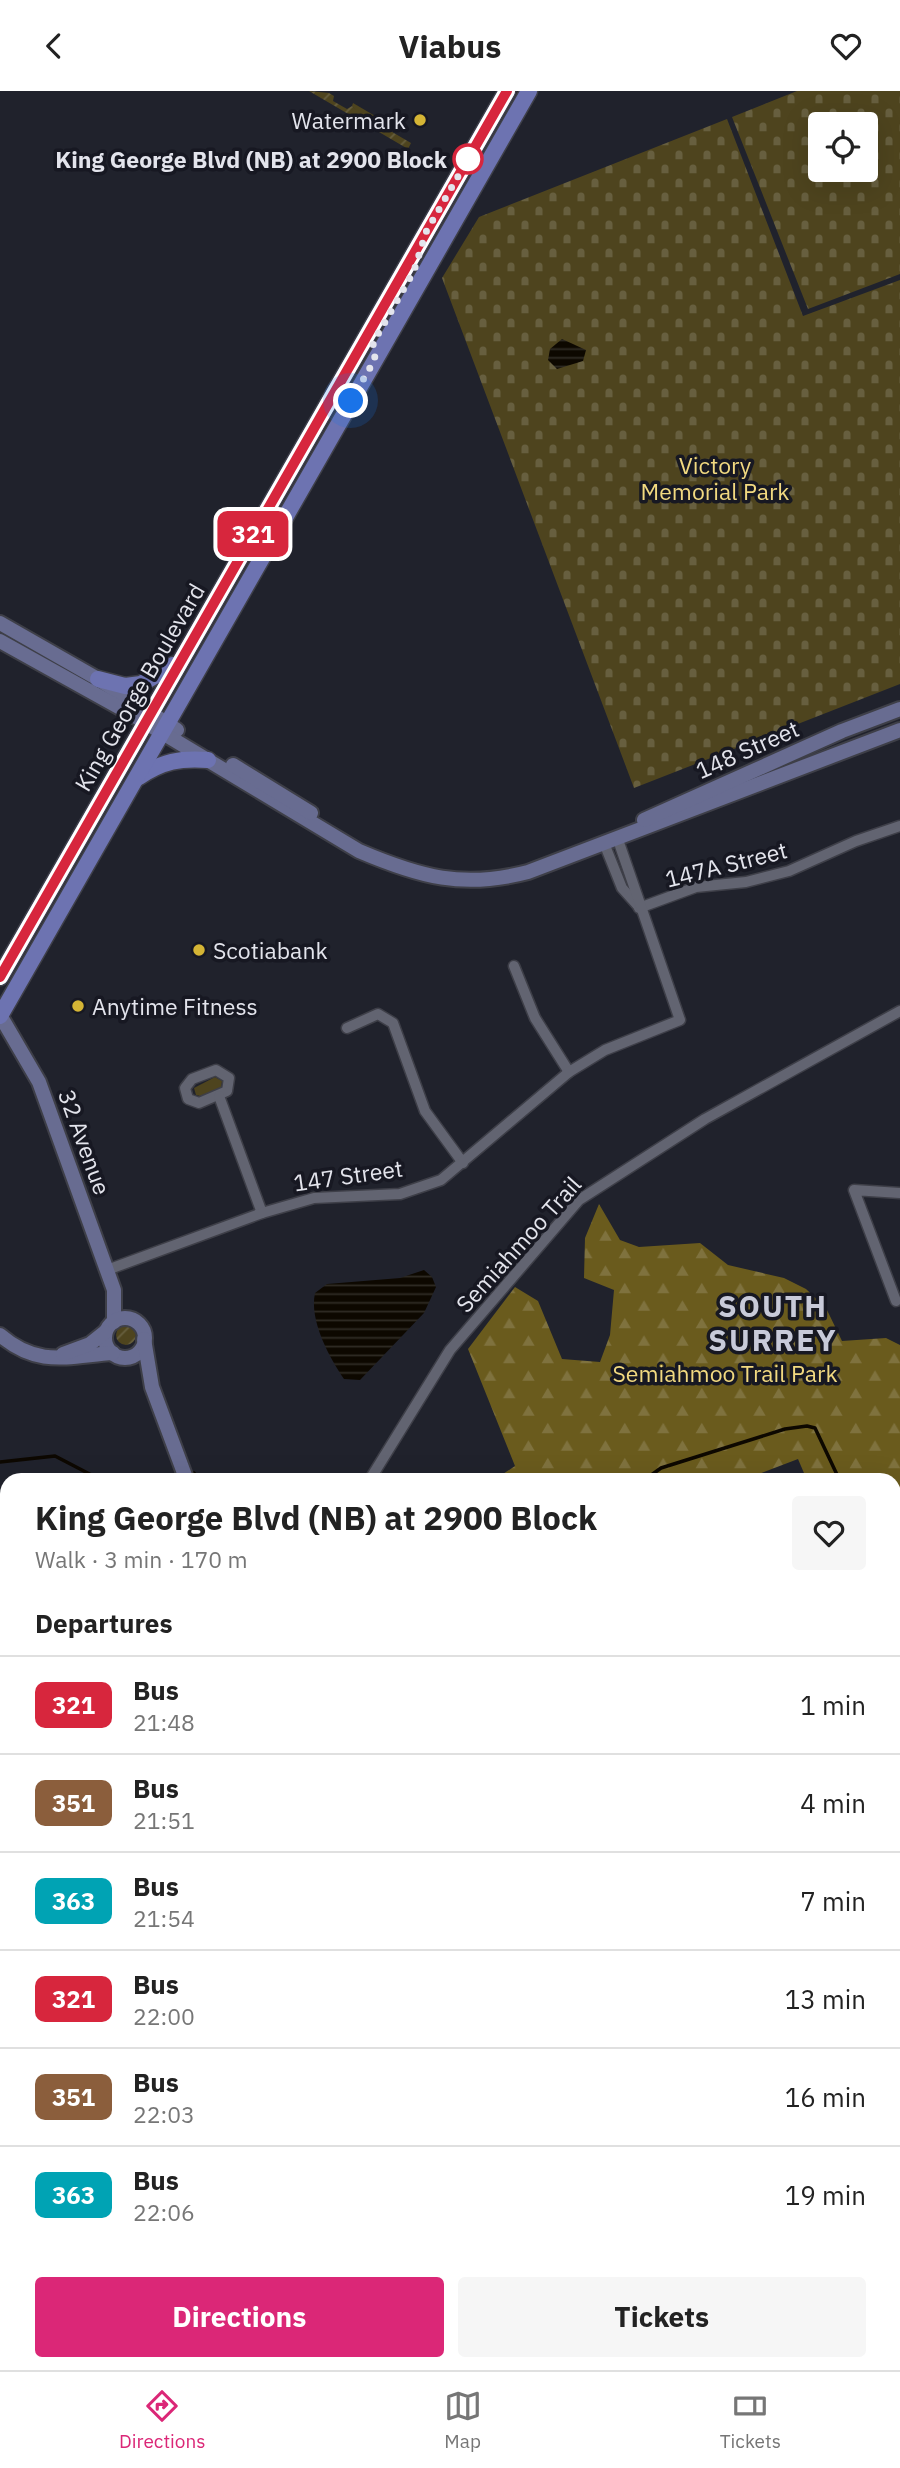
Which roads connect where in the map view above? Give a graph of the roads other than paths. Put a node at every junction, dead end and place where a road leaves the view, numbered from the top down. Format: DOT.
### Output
graph roads {
  1 [pos="506,91"];
  2 [pos="519,91"];
  3 [pos="529,91"];
  4 [pos="467,199"];
  5 [pos="426,232"];
  6 [pos="358,350"];
  7 [pos="375,359"];
  8 [pos="315,465"];
  9 [pos="0,623"];
  10 [pos="0,641"];
  11 [pos="180,659"];
  12 [pos="98,679"];
  13 [pos="900,709"];
  14 [pos="147,718"];
  15 [pos="164,728"];
  16 [pos="900,730"];
  17 [pos="208,759"];
  18 [pos="134,780"];
  19 [pos="900,826"];
  20 [pos="610,840"];
  21 [pos="398,868"];
  22 [pos="639,908"];
  23 [pos="29,927"];
  24 [pos="514,966"];
  25 [pos="0,977"];
  26 [pos="0,998"];
  27 [pos="900,1011"];
  28 [pos="0,1015"];
  29 [pos="347,1028"];
  30 [pos="569,1072"];
  31 [pos="219,1095"];
  32 [pos="463,1163"];
  33 [pos="900,1193"];
  34 [pos="262,1213"];
  35 [pos="107,1270"];
  36 [pos="114,1290"];
  37 [pos="896,1301"];
  38 [pos="133,1320"];
  39 [pos="109,1327"];
  40 [pos="1,1339"];
  41 [pos="144,1339"];
  42 [pos="118,1355"];
  43 [pos="52,1358"];
  44 [pos="152,1387"];
  45 [pos="184,1473"];
  46 [pos="374,1473"];
  1 -- 5 [label="main road, King George Boulevard"];
  2 -- 4 [label="main road"];
  3 -- 4 [label="main road, King George Boulevard"];
  4 -- 7 [label="main road, King George Boulevard"];
  5 -- 6 [label="main road, King George Boulevard"];
  5 -- 7 [label="main road"];
  6 -- 8 [label="main road"];
  6 -- 11 [label="main road, King George Boulevard"];
  7 -- 8 [label="main road, King George Boulevard"];
  8 -- 15 [label="main road, King George Boulevard"];
  9 -- 12 [label="main road"];
  10 -- 14 [label="main road"];
  11 -- 12 [label="main road"];
  11 -- 14 [label="main road, King George Boulevard"];
  12 -- 14 [label="main road"];
  13 -- 20 [label="main road, 148 Street"];
  14 -- 15 [label="main road"];
  14 -- 23 [label="main road, King George Boulevard"];
  15 -- 17 [label="main road, 148 Street"];
  15 -- 18 [label="main road, King George Boulevard"];
  15 -- 21 [label="main road, 148 Street"];
  16 -- 20 [label="main road, 148 Street"];
  17 -- 18 [label="main road"];
  17 -- 21 [label="main road, 148 Street"];
  18 -- 28 [label="main road, King George Boulevard"];
  19 -- 22 [label="street, 147A Street"];
  20 -- 21 [label="main road, 148 Street"];
  20 -- 22 [label="street"];
  22 -- 30 [label="street, 147 Street"];
  23 -- 25 [label="main road, King George Boulevard"];
  23 -- 26 [label="main road"];
  24 -- 30 [label="street"];
  27 -- 46 [label="street, Semiahmoo Trail"];
  28 -- 35 [label="main road, 32 Avenue"];
  29 -- 32 [label="street"];
  30 -- 32 [label="street, 147 Street"];
  31 -- 31 [label="street"];
  31 -- 34 [label="street"];
  32 -- 34 [label="street, 147 Street"];
  33 -- 37 [label="street"];
  34 -- 35 [label="street, 147 Street"];
  35 -- 36 [label="main road, 32 Avenue"];
  36 -- 38 [label="main road, 32 Avenue"];
  36 -- 39 [label="main road, 32 Avenue"];
  38 -- 39 [label="main road"];
  38 -- 41 [label="main road"];
  39 -- 42 [label="main road"];
  39 -- 43 [label="main road"];
  40 -- 43 [label="main road"];
  41 -- 42 [label="main road"];
  41 -- 44 [label="main road"];
  42 -- 43 [label="main road"];
  42 -- 44 [label="main road"];
  44 -- 45 [label="main road"];
}
